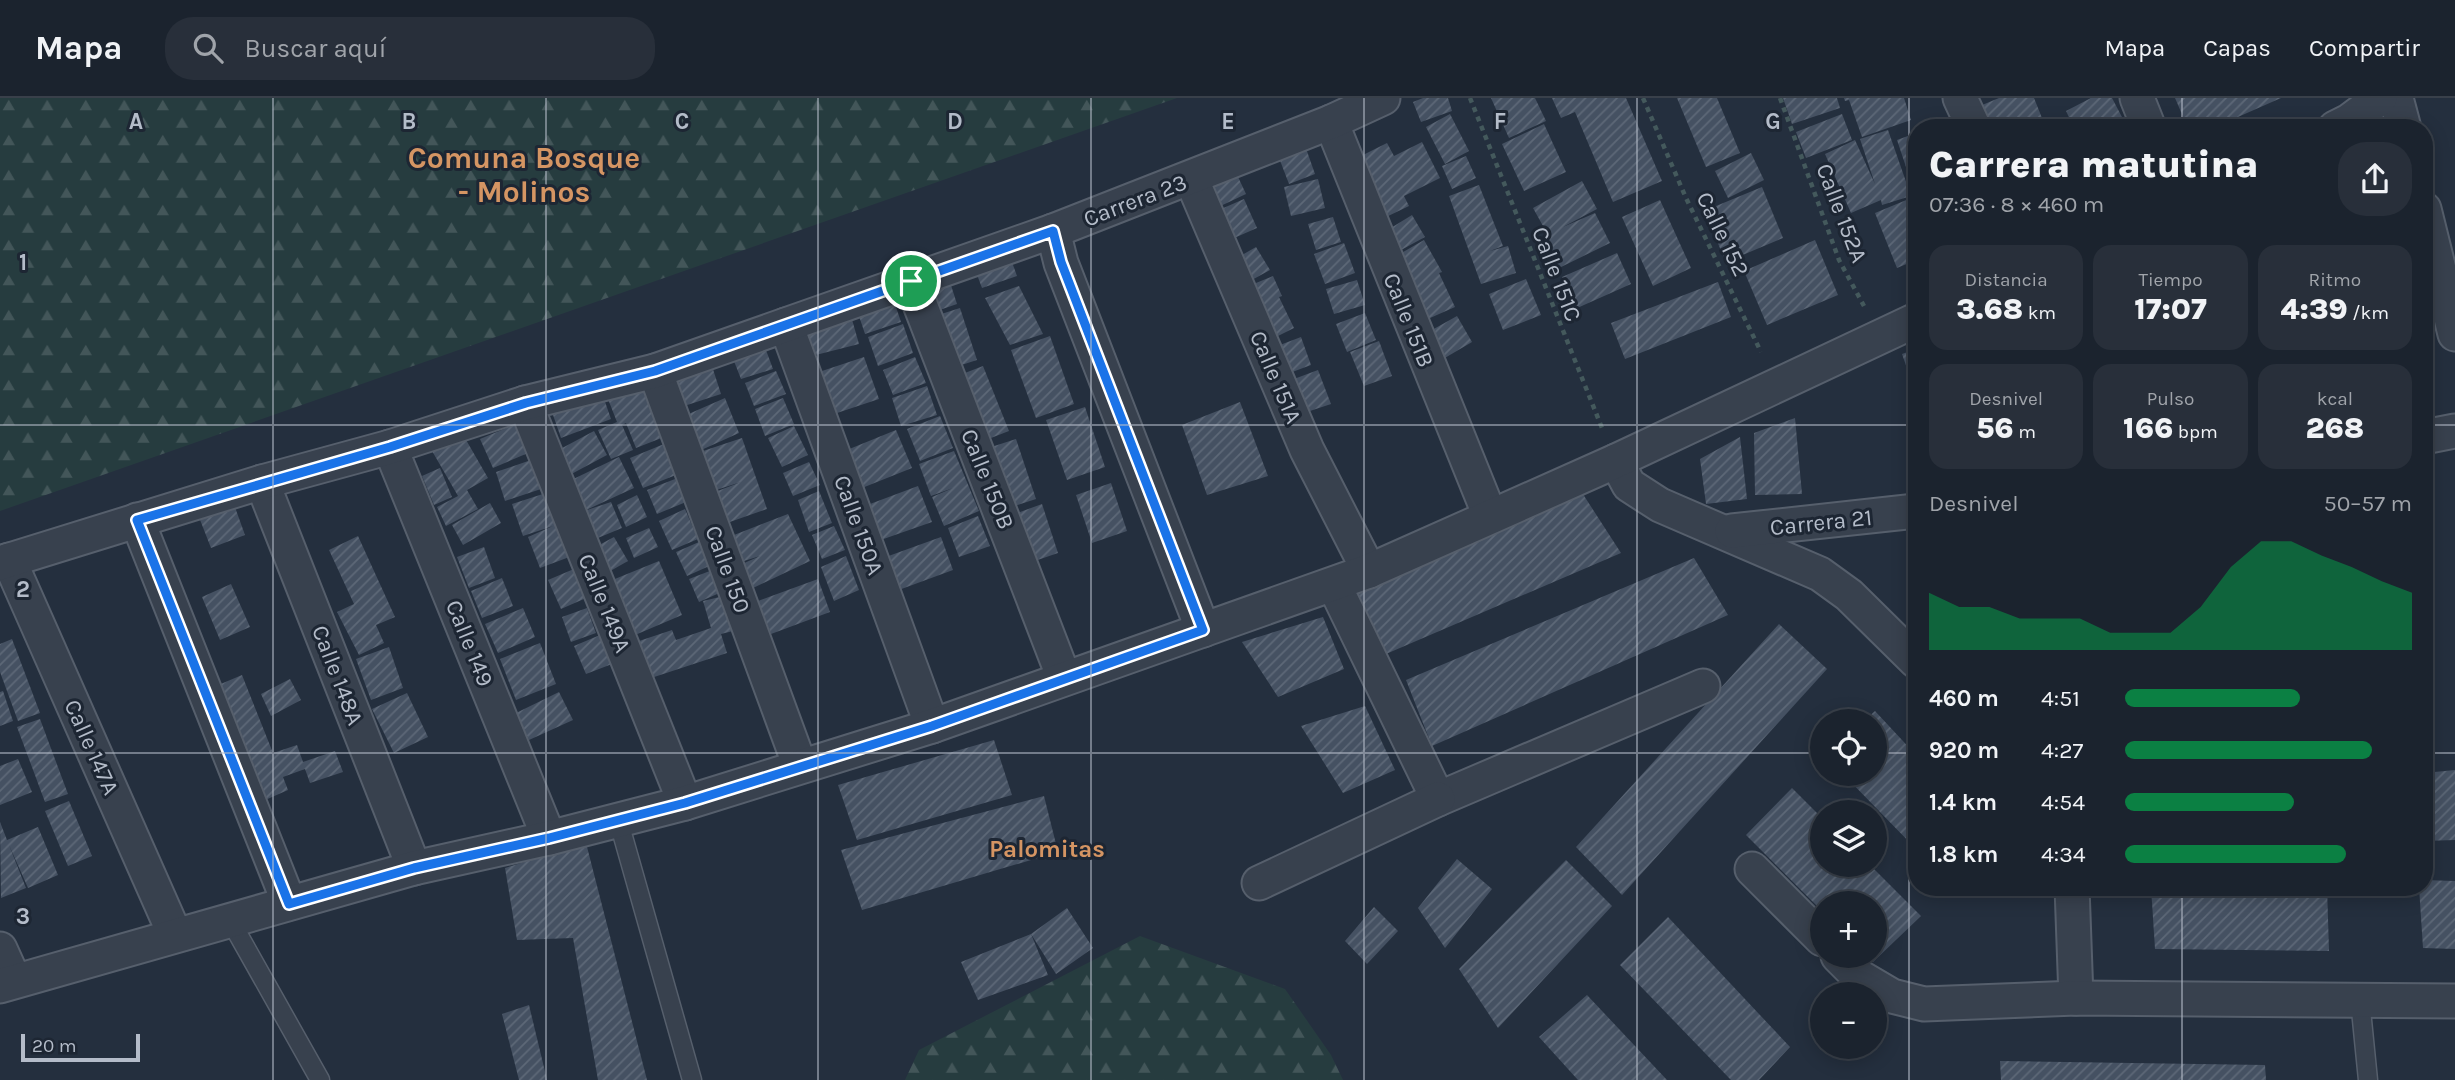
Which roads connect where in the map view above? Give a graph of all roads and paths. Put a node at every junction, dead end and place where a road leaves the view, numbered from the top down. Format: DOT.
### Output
graph roads {
  1 [pos="1383,98"];
  2 [pos="1470,98"];
  3 [pos="1643,98"];
  4 [pos="1780,98"];
  5 [pos="1960,98"];
  6 [pos="2137,98"];
  7 [pos="2380,98"];
  8 [pos="2396,98"];
  9 [pos="2342,116"];
  10 [pos="1970,119"];
  11 [pos="2145,119"];
  12 [pos="2401,119"];
  13 [pos="1331,122"];
  14 [pos="1191,178"];
  15 [pos="1053,231"];
  16 [pos="2433,245"];
  17 [pos="911,281"];
  18 [pos="1908,324"];
  19 [pos="786,325"];
  20 [pos="2455,334"];
  21 [pos="1881,338"];
  22 [pos="655,371"];
  23 [pos="1777,384"];
  24 [pos="526,403"];
  25 [pos="2455,431"];
  26 [pos="2433,435"];
  27 [pos="390,447"];
  28 [pos="1616,461"];
  29 [pos="262,482"];
  30 [pos="1908,512"];
  31 [pos="1490,516"];
  32 [pos="137,520"];
  33 [pos="1726,532"];
  34 [pos="4,561"];
  35 [pos="1369,571"];
  36 [pos="1334,585"];
  37 [pos="1203,630"];
  38 [pos="1908,653"];
  39 [pos="1064,678"];
  40 [pos="1703,686"];
  41 [pos="932,726"];
  42 [pos="800,766"];
  43 [pos="1438,799"];
  44 [pos="685,803"];
  45 [pos="618,819"];
  46 [pos="549,838"];
  47 [pos="414,868"];
  48 [pos="1752,869"];
  49 [pos="1259,883"];
  50 [pos="2072,896"];
  51 [pos="289,904"];
  52 [pos="230,920"];
  53 [pos="1810,927"];
  54 [pos="175,935"];
  55 [pos="0,949"];
  56 [pos="1850,968"];
  57 [pos="7,983"];
  58 [pos="2076,998"];
  59 [pos="2360,1000"];
  60 [pos="2455,1001"];
  61 [pos="320,1080"];
  62 [pos="692,1080"];
  63 [pos="2368,1080"];
  1 -- 13 [label="street, Carrera 23"];
  2 -- 28 [label="path, Calle 151C"];
  3 -- 23 [label="path, Calle 152"];
  4 -- 21 [label="path, Calle 152A"];
  5 -- 10 [label="street"];
  6 -- 11 [label="street"];
  7 -- 9 [label="street"];
  8 -- 12 [label="street"];
  13 -- 14 [label="street, Carrera 23"];
  13 -- 31 [label="street, Calle 151B"];
  14 -- 15 [label="street, Carrera 23"];
  14 -- 35 [label="street, Calle 151A"];
  15 -- 17 [label="street, Carrera 23"];
  15 -- 37 [label="street"];
  16 -- 20 [label="street"];
  17 -- 19 [label="street, Carrera 23"];
  17 -- 39 [label="street, Calle 150B"];
  18 -- 21 [label="street"];
  19 -- 22 [label="street, Carrera 23"];
  19 -- 41 [label="street, Calle 150A"];
  21 -- 23 [label="street"];
  22 -- 24 [label="street, Carrera 23"];
  22 -- 42 [label="street, Calle 150"];
  23 -- 28 [label="street"];
  24 -- 27 [label="street, Carrera 23"];
  24 -- 44 [label="street, Calle 149A"];
  25 -- 26 [label="street"];
  27 -- 29 [label="street, Carrera 23"];
  27 -- 46 [label="street, Calle 149"];
  28 -- 31 [label="street"];
  28 -- 33 [label="street"];
  29 -- 32 [label="street, Carrera 23"];
  29 -- 47 [label="street, Calle 148A"];
  30 -- 33 [label="street, Carrera 21"];
  31 -- 35 [label="street"];
  32 -- 34 [label="street, Carrera 23"];
  32 -- 51 [label="street"];
  33 -- 38 [label="street"];
  34 -- 54 [label="street, Calle 147A"];
  35 -- 36 [label="street"];
  36 -- 37 [label="street"];
  36 -- 43 [label="street"];
  37 -- 39 [label="street"];
  39 -- 41 [label="street"];
  40 -- 43 [label="street"];
  41 -- 42 [label="street"];
  42 -- 44 [label="street"];
  43 -- 49 [label="street"];
  44 -- 45 [label="street"];
  45 -- 46 [label="street"];
  45 -- 62 [label="lane"];
  46 -- 47 [label="street"];
  47 -- 51 [label="street"];
  48 -- 53 [label="street"];
  50 -- 58 [label="street"];
  51 -- 52 [label="street"];
  52 -- 54 [label="street"];
  52 -- 61 [label="lane"];
  54 -- 57 [label="street"];
  55 -- 57 [label="street"];
  56 -- 58 [label="street"];
  58 -- 59 [label="street"];
  59 -- 60 [label="street"];
  59 -- 63 [label="lane"];
}
